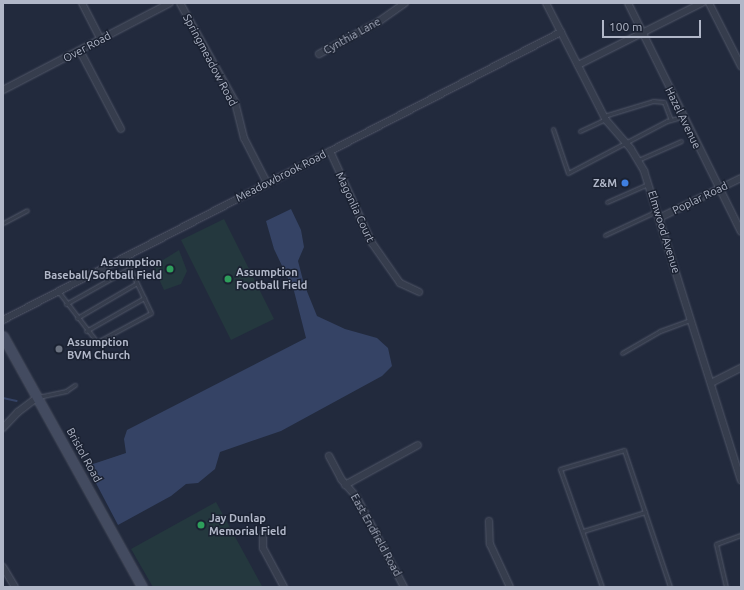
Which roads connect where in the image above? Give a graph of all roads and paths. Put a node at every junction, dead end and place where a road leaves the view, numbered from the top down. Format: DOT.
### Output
graph roads {
  1 [pos="82,3"];
  2 [pos="170,3"];
  3 [pos="180,3"];
  4 [pos="405,3"];
  5 [pos="546,3"];
  6 [pos="628,3"];
  7 [pos="702,3"];
  8 [pos="709,3"];
  9 [pos="560,32"];
  10 [pos="644,33"];
  11 [pos="101,40"];
  12 [pos="80,50"];
  13 [pos="319,54"];
  14 [pos="578,65"];
  15 [pos="741,66"];
  16 [pos="3,90"];
  17 [pos="605,117"];
  18 [pos="682,117"];
  19 [pos="671,120"];
  20 [pos="121,129"];
  21 [pos="553,129"];
  22 [pos="580,130"];
  23 [pos="681,141"];
  24 [pos="625,143"];
  25 [pos="330,151"];
  26 [pos="638,160"];
  27 [pos="741,178"];
  28 [pos="267,183"];
  29 [pos="648,183"];
  30 [pos="719,189"];
  31 [pos="607,202"];
  32 [pos="27,210"];
  33 [pos="657,211"];
  34 [pos="659,218"];
  35 [pos="3,223"];
  36 [pos="741,232"];
  37 [pos="606,234"];
  38 [pos="124,257"];
  39 [pos="130,268"];
  40 [pos="137,283"];
  41 [pos="58,292"];
  42 [pos="418,292"];
  43 [pos="144,298"];
  44 [pos="66,304"];
  45 [pos="77,318"];
  46 [pos="3,320"];
  47 [pos="691,320"];
  48 [pos="86,330"];
  49 [pos="3,336"];
  50 [pos="622,353"];
  51 [pos="741,368"];
  52 [pos="711,383"];
  53 [pos="75,385"];
  54 [pos="38,397"];
  55 [pos="3,428"];
  56 [pos="418,445"];
  57 [pos="329,456"];
  58 [pos="741,480"];
  59 [pos="346,485"];
  60 [pos="645,512"];
  61 [pos="489,521"];
  62 [pos="583,531"];
  63 [pos="263,534"];
  64 [pos="741,535"];
  65 [pos="3,567"];
  66 [pos="15,587"];
  67 [pos="142,587"];
  68 [pos="284,587"];
  69 [pos="404,587"];
  70 [pos="510,587"];
  71 [pos="602,587"];
  72 [pos="670,587"];
  73 [pos="726,587"];
  1 -- 11 [label="street"];
  2 -- 11 [label="street, Over Road"];
  3 -- 28 [label="street, Springmeadow Road"];
  4 -- 13 [label="street, Cynthia Lane"];
  5 -- 9 [label="street, Elmwood Avenue"];
  6 -- 10 [label="street, Hazel Avenue"];
  7 -- 10 [label="street"];
  8 -- 15 [label="street"];
  9 -- 14 [label="street, Elmwood Avenue"];
  9 -- 25 [label="street, Meadowbrook Road"];
  10 -- 14 [label="street"];
  10 -- 18 [label="street, Hazel Avenue"];
  11 -- 12 [label="street, Over Road"];
  12 -- 16 [label="street, Over Road"];
  12 -- 20 [label="street"];
  14 -- 17 [label="street, Elmwood Avenue"];
  17 -- 19 [label="lane"];
  17 -- 22 [label="lane"];
  17 -- 24 [label="street, Elmwood Avenue"];
  18 -- 19 [label="lane"];
  18 -- 30 [label="street, Hazel Avenue"];
  19 -- 24 [label="lane"];
  21 -- 24 [label="lane"];
  23 -- 26 [label="lane"];
  24 -- 26 [label="street, Elmwood Avenue"];
  25 -- 28 [label="street, Meadowbrook Road"];
  25 -- 42 [label="street, Magonlia Court"];
  26 -- 29 [label="street, Elmwood Avenue"];
  27 -- 30 [label="street, Poplar Road"];
  28 -- 38 [label="street, Meadowbrook Road"];
  29 -- 31 [label="lane"];
  29 -- 33 [label="street, Elmwood Avenue"];
  30 -- 34 [label="street, Poplar Road"];
  30 -- 36 [label="street, Hazel Avenue"];
  32 -- 35 [label="lane"];
  33 -- 34 [label="street, Elmwood Avenue"];
  33 -- 37 [label="lane"];
  34 -- 47 [label="street, Elmwood Avenue"];
  38 -- 39 [label="lane"];
  38 -- 41 [label="street, Meadowbrook Road"];
  39 -- 40 [label="lane"];
  39 -- 44 [label="lane"];
  40 -- 43 [label="lane"];
  40 -- 45 [label="lane"];
  41 -- 44 [label="lane"];
  41 -- 46 [label="street, Meadowbrook Road"];
  43 -- 48 [label="lane"];
  43 -- 48 [label="lane"];
  44 -- 45 [label="lane"];
  45 -- 48 [label="lane"];
  47 -- 50 [label="lane"];
  47 -- 52 [label="street, Elmwood Avenue"];
  49 -- 54 [label="main road, Bristol Road"];
  51 -- 52 [label="street"];
  52 -- 58 [label="street, Elmwood Avenue"];
  53 -- 54 [label="lane"];
  54 -- 55 [label="street"];
  54 -- 67 [label="main road, Bristol Road"];
  56 -- 59 [label="street, East Endfield Road"];
  57 -- 59 [label="street, East Endfield Road"];
  59 -- 69 [label="street, East Endfield Road"];
  60 -- 62 [label="lane"];
  60 -- 62 [label="lane"];
  60 -- 72 [label="lane"];
  61 -- 70 [label="street"];
  62 -- 71 [label="lane"];
  63 -- 68 [label="street"];
  64 -- 73 [label="lane"];
  65 -- 66 [label="street"];
}
